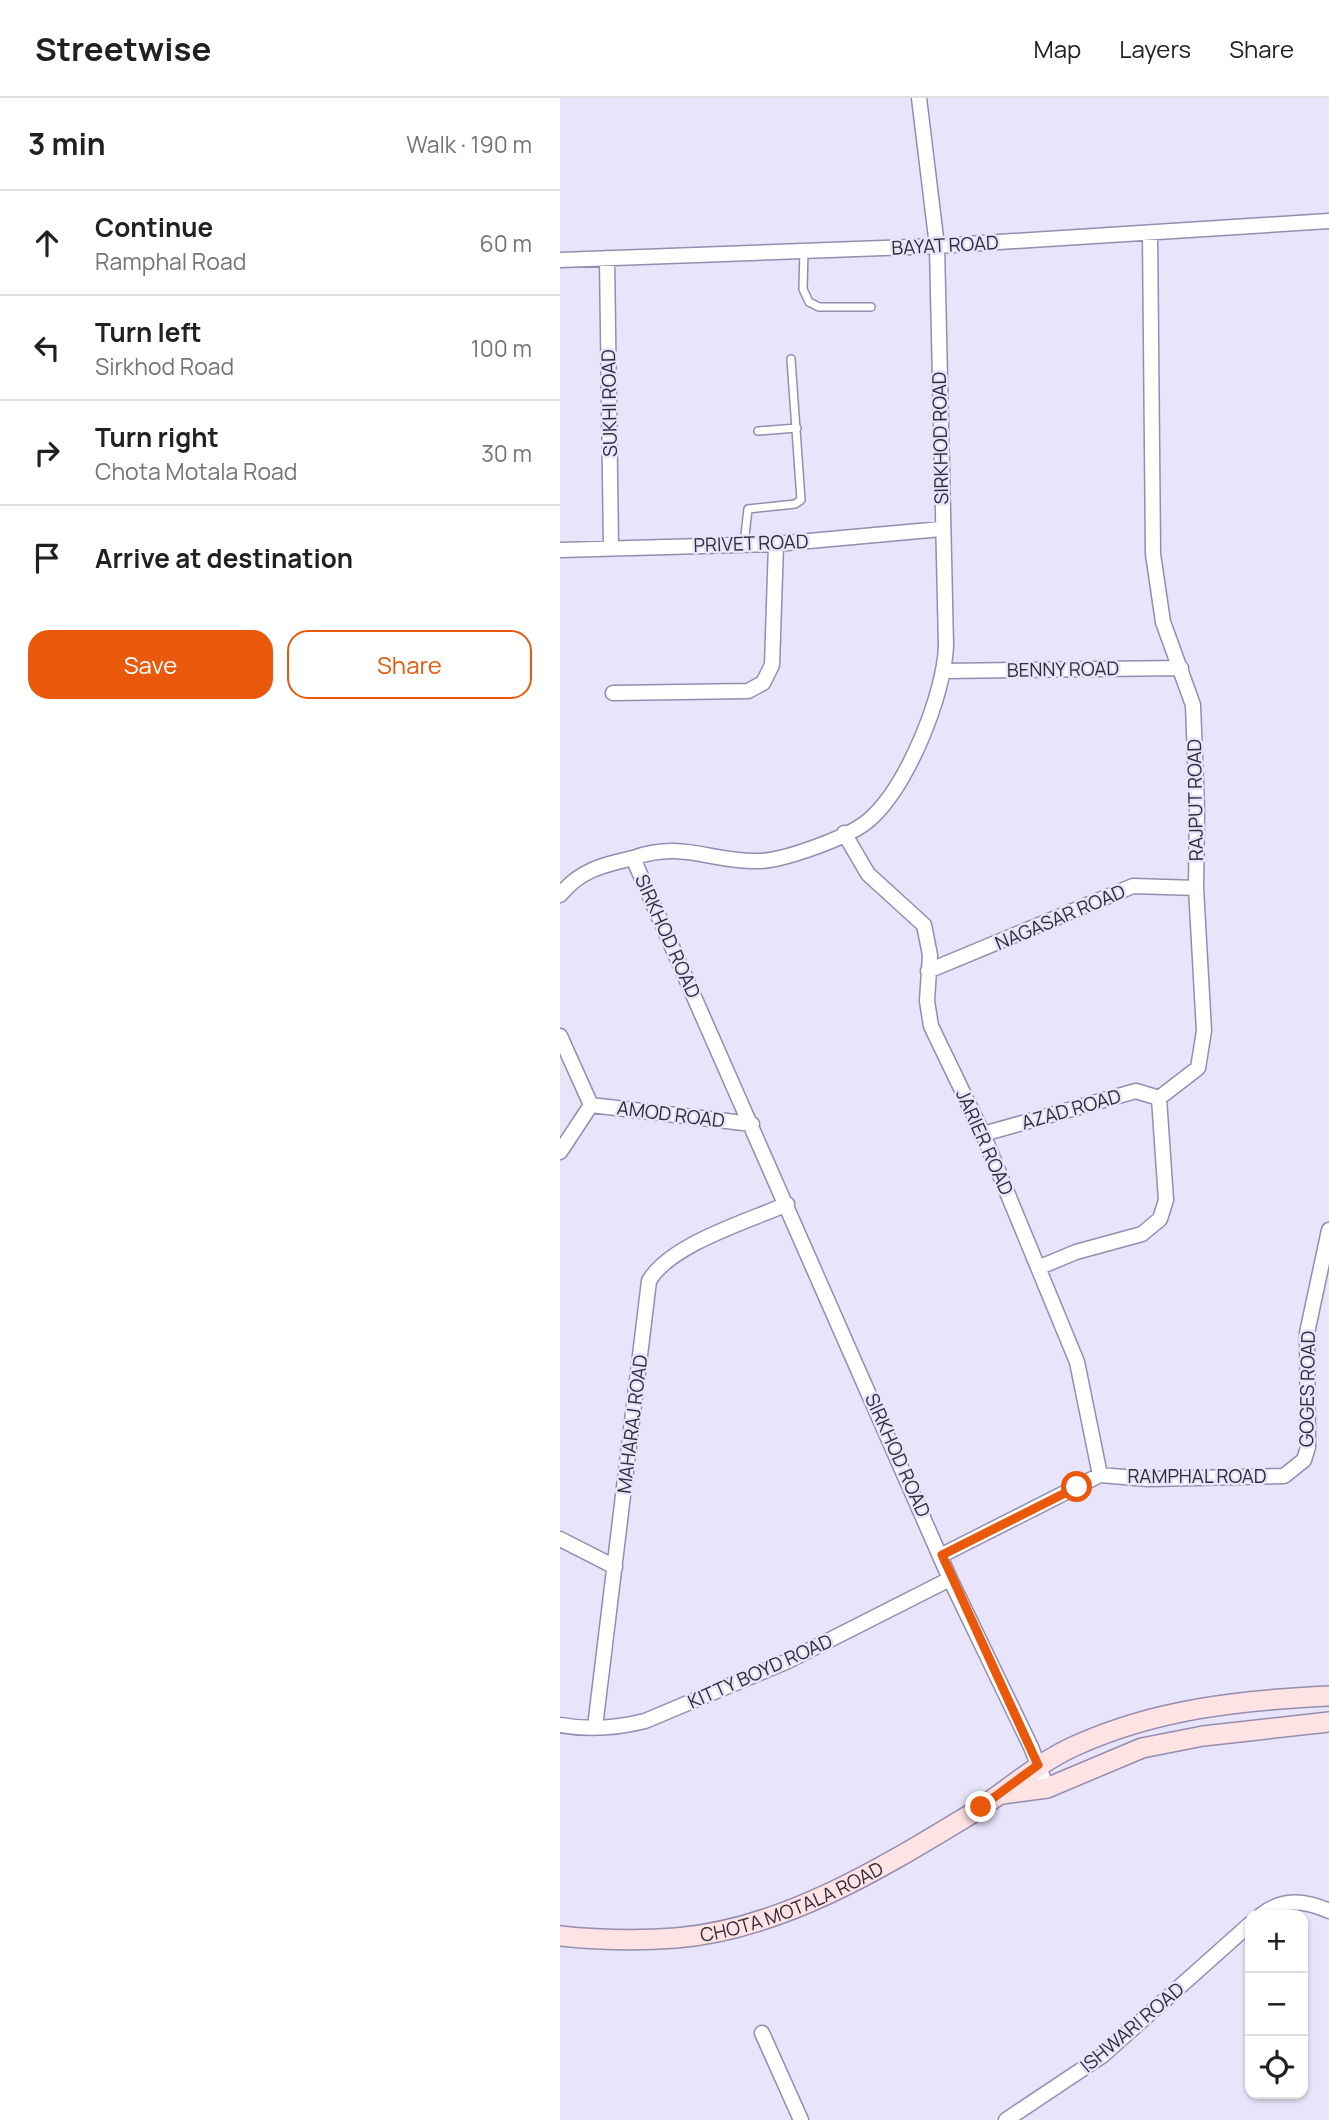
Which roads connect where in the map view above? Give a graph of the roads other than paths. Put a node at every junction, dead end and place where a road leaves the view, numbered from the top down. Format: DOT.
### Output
graph roads {
  1 [pos="919,98"];
  2 [pos="1329,221"];
  3 [pos="1150,233"];
  4 [pos="937,246"];
  5 [pos="804,251"];
  6 [pos="607,258"];
  7 [pos="560,260"];
  8 [pos="872,307"];
  9 [pos="791,359"];
  10 [pos="797,428"];
  11 [pos="758,431"];
  12 [pos="942,529"];
  13 [pos="744,544"];
  14 [pos="776,544"];
  15 [pos="611,547"];
  16 [pos="560,550"];
  17 [pos="1181,668"];
  18 [pos="945,671"];
  19 [pos="613,693"];
  20 [pos="844,833"];
  21 [pos="633,858"];
  22 [pos="1196,888"];
  23 [pos="560,895"];
  24 [pos="928,971"];
  25 [pos="560,1036"];
  26 [pos="1159,1098"];
  27 [pos="591,1105"];
  28 [pos="752,1124"];
  29 [pos="983,1134"];
  30 [pos="560,1152"];
  31 [pos="787,1205"];
  32 [pos="1329,1230"];
  33 [pos="1040,1267"];
  34 [pos="1300,1465"];
  35 [pos="1100,1475"];
  36 [pos="560,1539"];
  37 [pos="942,1555"];
  38 [pos="615,1567"];
  39 [pos="950,1579"];
  40 [pos="1329,1696"];
  41 [pos="1329,1722"];
  42 [pos="560,1724"];
  43 [pos="595,1727"];
  44 [pos="1038,1765"];
  45 [pos="1047,1787"];
  46 [pos="1001,1794"];
  47 [pos="1270,1910"];
  48 [pos="1329,1911"];
  49 [pos="1245,1929"];
  50 [pos="560,1936"];
  51 [pos="761,2033"];
  52 [pos="801,2120"];
  53 [pos="1006,2120"];
  1 -- 4 [label="street, SIRKHOD ROAD"];
  2 -- 3 [label="street, BAYAT ROAD"];
  3 -- 4 [label="street, BAYAT ROAD"];
  3 -- 17 [label="street, RAJPUT ROAD"];
  4 -- 5 [label="street, BAYAT ROAD"];
  4 -- 12 [label="street, SIRKHOD ROAD"];
  5 -- 6 [label="street, BAYAT ROAD"];
  5 -- 8 [label="lane"];
  6 -- 7 [label="street, BAYAT ROAD"];
  6 -- 15 [label="street, SUKHI ROAD"];
  9 -- 10 [label="lane"];
  10 -- 11 [label="lane"];
  10 -- 13 [label="lane"];
  12 -- 14 [label="street, PRIVET ROAD"];
  12 -- 18 [label="street, SIRKHOD ROAD"];
  13 -- 14 [label="street, PRIVET ROAD"];
  13 -- 15 [label="street, PRIVET ROAD"];
  14 -- 19 [label="street"];
  15 -- 16 [label="street, PRIVET ROAD"];
  17 -- 18 [label="street, BENNY ROAD"];
  17 -- 22 [label="street, RAJPUT ROAD"];
  18 -- 20 [label="street, SIRKHOD ROAD"];
  20 -- 21 [label="street, SIRKHOD ROAD"];
  20 -- 24 [label="street, JARIER ROAD"];
  21 -- 23 [label="street"];
  21 -- 28 [label="street, SIRKHOD ROAD"];
  22 -- 24 [label="street, NAGASAR ROAD"];
  22 -- 26 [label="street, RAJPUT ROAD"];
  24 -- 29 [label="street, JARIER ROAD"];
  25 -- 27 [label="street, AMOD ROAD"];
  26 -- 29 [label="street, AZAD ROAD"];
  26 -- 33 [label="street"];
  27 -- 28 [label="street, AMOD ROAD"];
  27 -- 30 [label="street, AMOD ROAD"];
  28 -- 31 [label="street, SIRKHOD ROAD"];
  29 -- 33 [label="street, JARIER ROAD"];
  31 -- 37 [label="street, SIRKHOD ROAD"];
  31 -- 38 [label="street, MAHARAJ ROAD"];
  32 -- 34 [label="street, GOGES ROAD"];
  33 -- 35 [label="street, JARIER ROAD"];
  34 -- 35 [label="street, RAMPHAL ROAD"];
  35 -- 37 [label="street, RAMPHAL ROAD"];
  36 -- 38 [label="street"];
  37 -- 39 [label="street, SIRKHOD ROAD"];
  38 -- 43 [label="street, MAHARAJ ROAD"];
  39 -- 43 [label="street, KITTY BOYD ROAD"];
  39 -- 44 [label="street, SIRKHOD ROAD"];
  40 -- 44 [label="street, CHOTA MOTALA ROAD"];
  41 -- 45 [label="street, CHOTA MOTALA ROAD"];
  42 -- 43 [label="street, KITTY BOYD ROAD"];
  44 -- 45 [label="street, SIRKHOD ROAD"];
  44 -- 46 [label="street, CHOTA MOTALA ROAD"];
  45 -- 46 [label="street, CHOTA MOTALA ROAD"];
  46 -- 50 [label="street, CHOTA MOTALA ROAD"];
  47 -- 48 [label="street"];
  49 -- 53 [label="street, ISHWARI ROAD"];
  51 -- 52 [label="street"];
}
